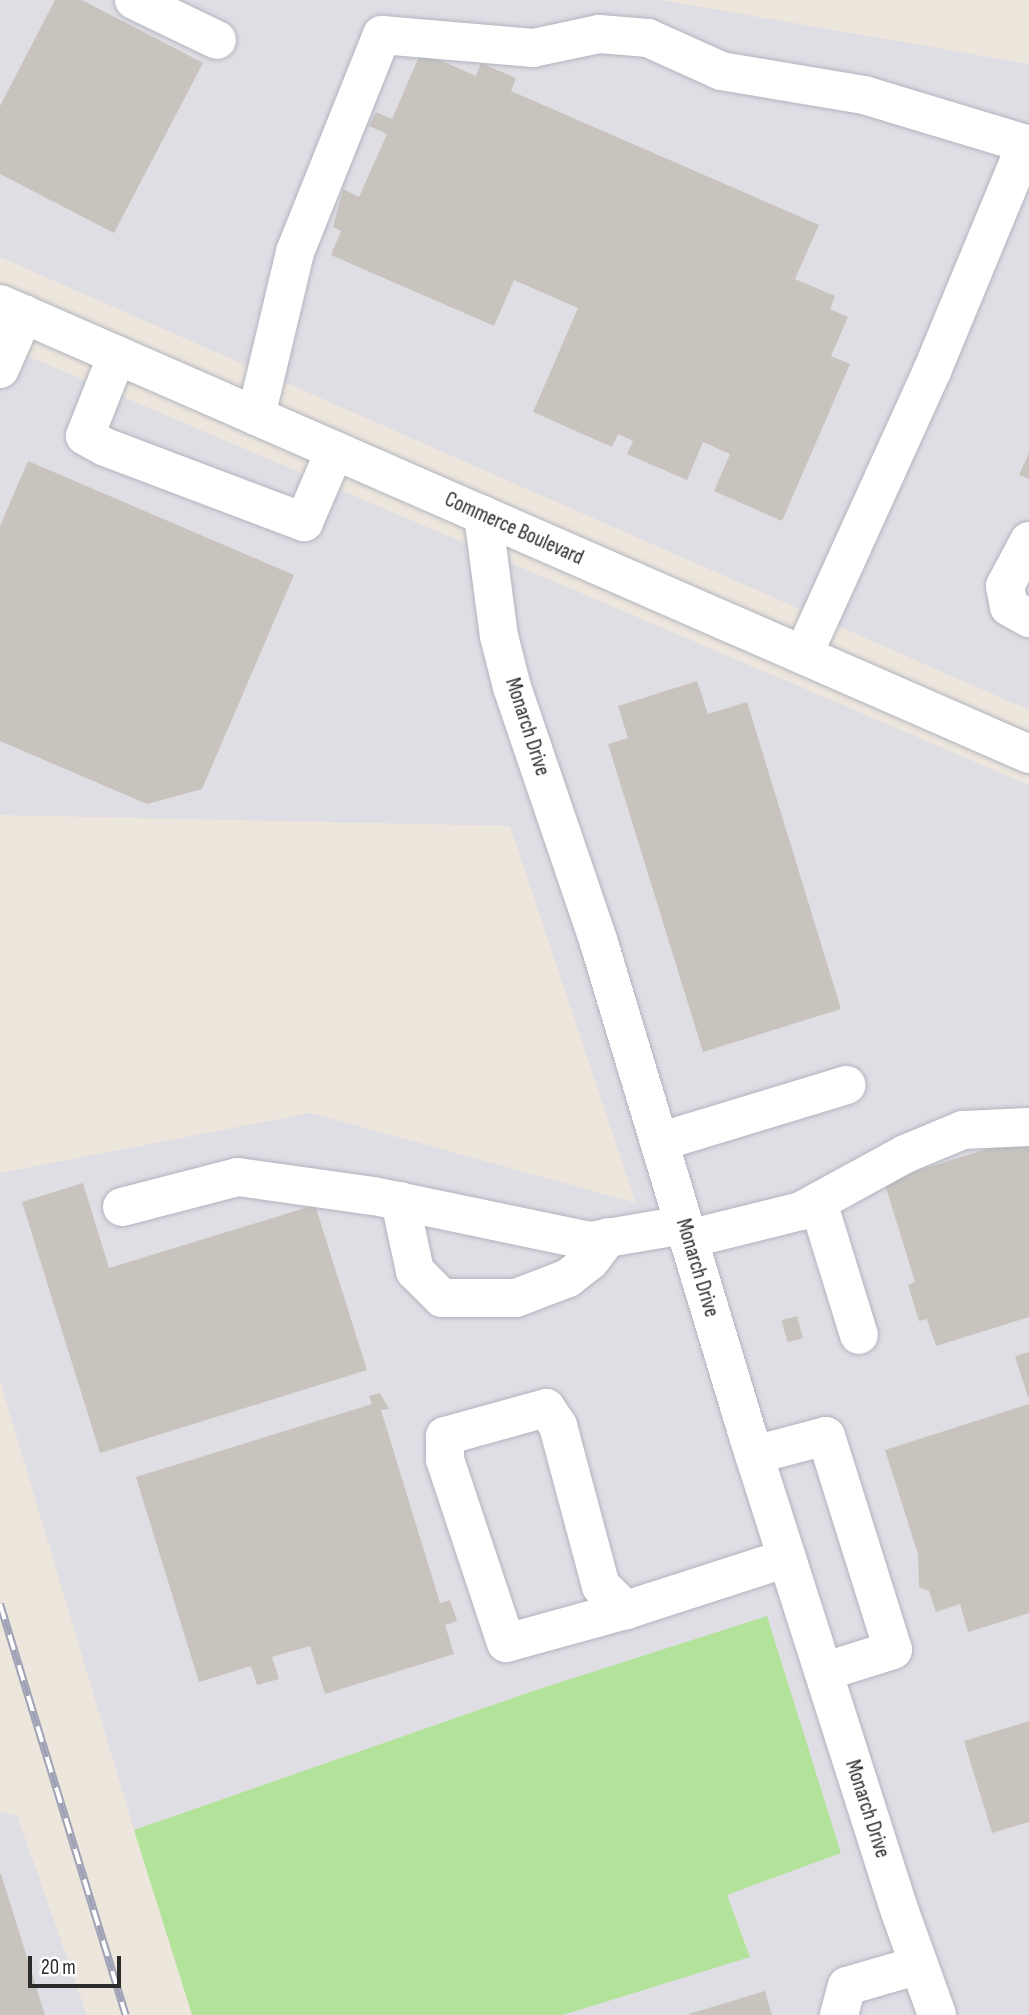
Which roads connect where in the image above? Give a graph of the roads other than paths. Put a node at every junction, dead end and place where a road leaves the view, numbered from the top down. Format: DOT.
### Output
graph roads {
  1 [pos="134,0"];
  2 [pos="217,40"];
  3 [pos="12,309"];
  4 [pos="117,355"];
  5 [pos="0,369"];
  6 [pos="256,416"];
  7 [pos="335,450"];
  8 [pos="483,515"];
  9 [pos="1029,541"];
  10 [pos="1029,618"];
  11 [pos="803,655"];
  12 [pos="1029,754"];
  13 [pos="847,1085"];
  14 [pos="1029,1127"];
  15 [pos="659,1142"];
  16 [pos="400,1202"];
  17 [pos="818,1202"];
  18 [pos="122,1207"];
  19 [pos="686,1232"];
  20 [pos="608,1237"];
  21 [pos="859,1335"];
  22 [pos="754,1455"];
  23 [pos="787,1558"];
  24 [pos="626,1610"];
  25 [pos="823,1672"];
  26 [pos="919,1965"];
  27 [pos="839,2015"];
  28 [pos="937,2015"];
  1 -- 2 [label="street"];
  3 -- 4 [label="street, Commerce Boulevard"];
  3 -- 5 [label="street"];
  4 -- 6 [label="street, Commerce Boulevard"];
  4 -- 7 [label="street"];
  6 -- 7 [label="street, Commerce Boulevard"];
  6 -- 11 [label="street"];
  7 -- 8 [label="street, Commerce Boulevard"];
  8 -- 11 [label="street, Commerce Boulevard"];
  8 -- 15 [label="street, Monarch Drive"];
  9 -- 10 [label="street"];
  11 -- 12 [label="street, Commerce Boulevard"];
  13 -- 15 [label="street"];
  14 -- 17 [label="street"];
  15 -- 19 [label="street, Monarch Drive"];
  16 -- 18 [label="street"];
  16 -- 20 [label="street"];
  16 -- 20 [label="street"];
  17 -- 19 [label="street"];
  17 -- 21 [label="street"];
  19 -- 20 [label="street"];
  19 -- 22 [label="street, Monarch Drive"];
  22 -- 23 [label="street, Monarch Drive"];
  22 -- 25 [label="street"];
  23 -- 24 [label="street"];
  23 -- 25 [label="street, Monarch Drive"];
  24 -- 24 [label="street"];
  25 -- 26 [label="street, Monarch Drive"];
  26 -- 27 [label="street"];
  26 -- 28 [label="street, Monarch Drive"];
}
